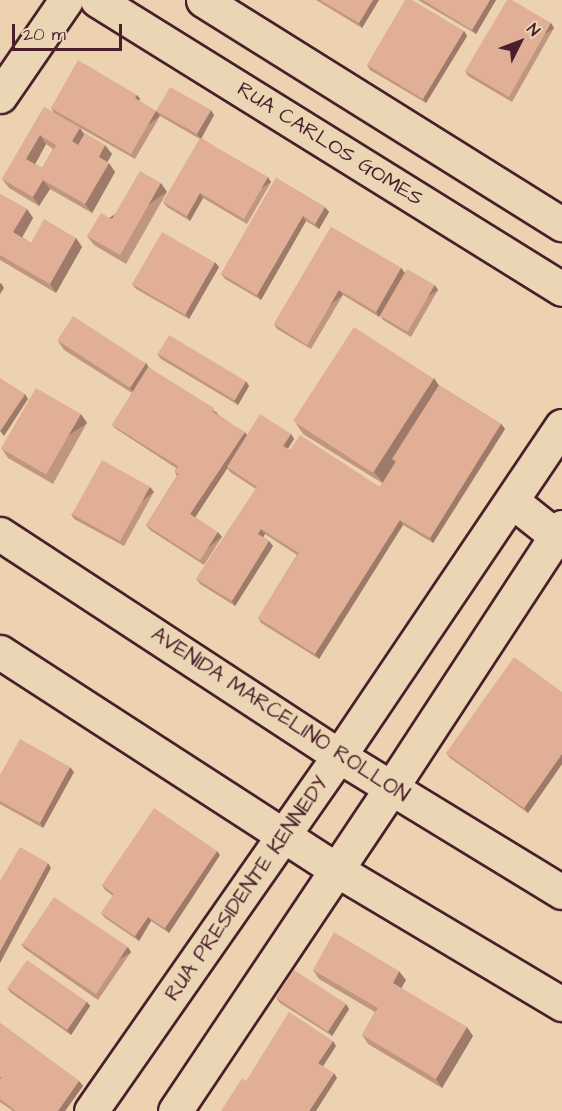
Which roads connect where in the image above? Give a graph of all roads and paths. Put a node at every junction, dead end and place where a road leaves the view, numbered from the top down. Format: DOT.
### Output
graph roads {
  1 [pos="66,0"];
  2 [pos="97,0"];
  3 [pos="203,0"];
  4 [pos="0,96"];
  5 [pos="562,224"];
  6 [pos="562,289"];
  7 [pos="562,426"];
  8 [pos="512,501"];
  9 [pos="559,531"];
  10 [pos="0,534"];
  11 [pos="0,652"];
  12 [pos="339,756"];
  13 [pos="391,788"];
  14 [pos="285,837"];
  15 [pos="337,870"];
  16 [pos="562,892"];
  17 [pos="562,1004"];
  18 [pos="91,1111"];
  19 [pos="174,1111"];
  1 -- 4 [label="street"];
  2 -- 6 [label="street, RUA CARLOS GOMES"];
  3 -- 5 [label="street"];
  7 -- 8 [label="street, RUA PRESIDENTE KENNEDY"];
  8 -- 9 [label="street"];
  8 -- 12 [label="street, RUA PRESIDENTE KENNEDY"];
  9 -- 13 [label="street"];
  10 -- 12 [label="street, AVENIDA MARCELINO ROLLON"];
  11 -- 14 [label="street"];
  12 -- 13 [label="street, AVENIDA MARCELINO ROLLON"];
  12 -- 14 [label="street, RUA PRESIDENTE KENNEDY"];
  13 -- 15 [label="street"];
  13 -- 16 [label="street, AVENIDA MARCELINO ROLLON"];
  14 -- 15 [label="street"];
  14 -- 18 [label="street, RUA PRESIDENTE KENNEDY"];
  15 -- 17 [label="street"];
  15 -- 19 [label="street"];
}
